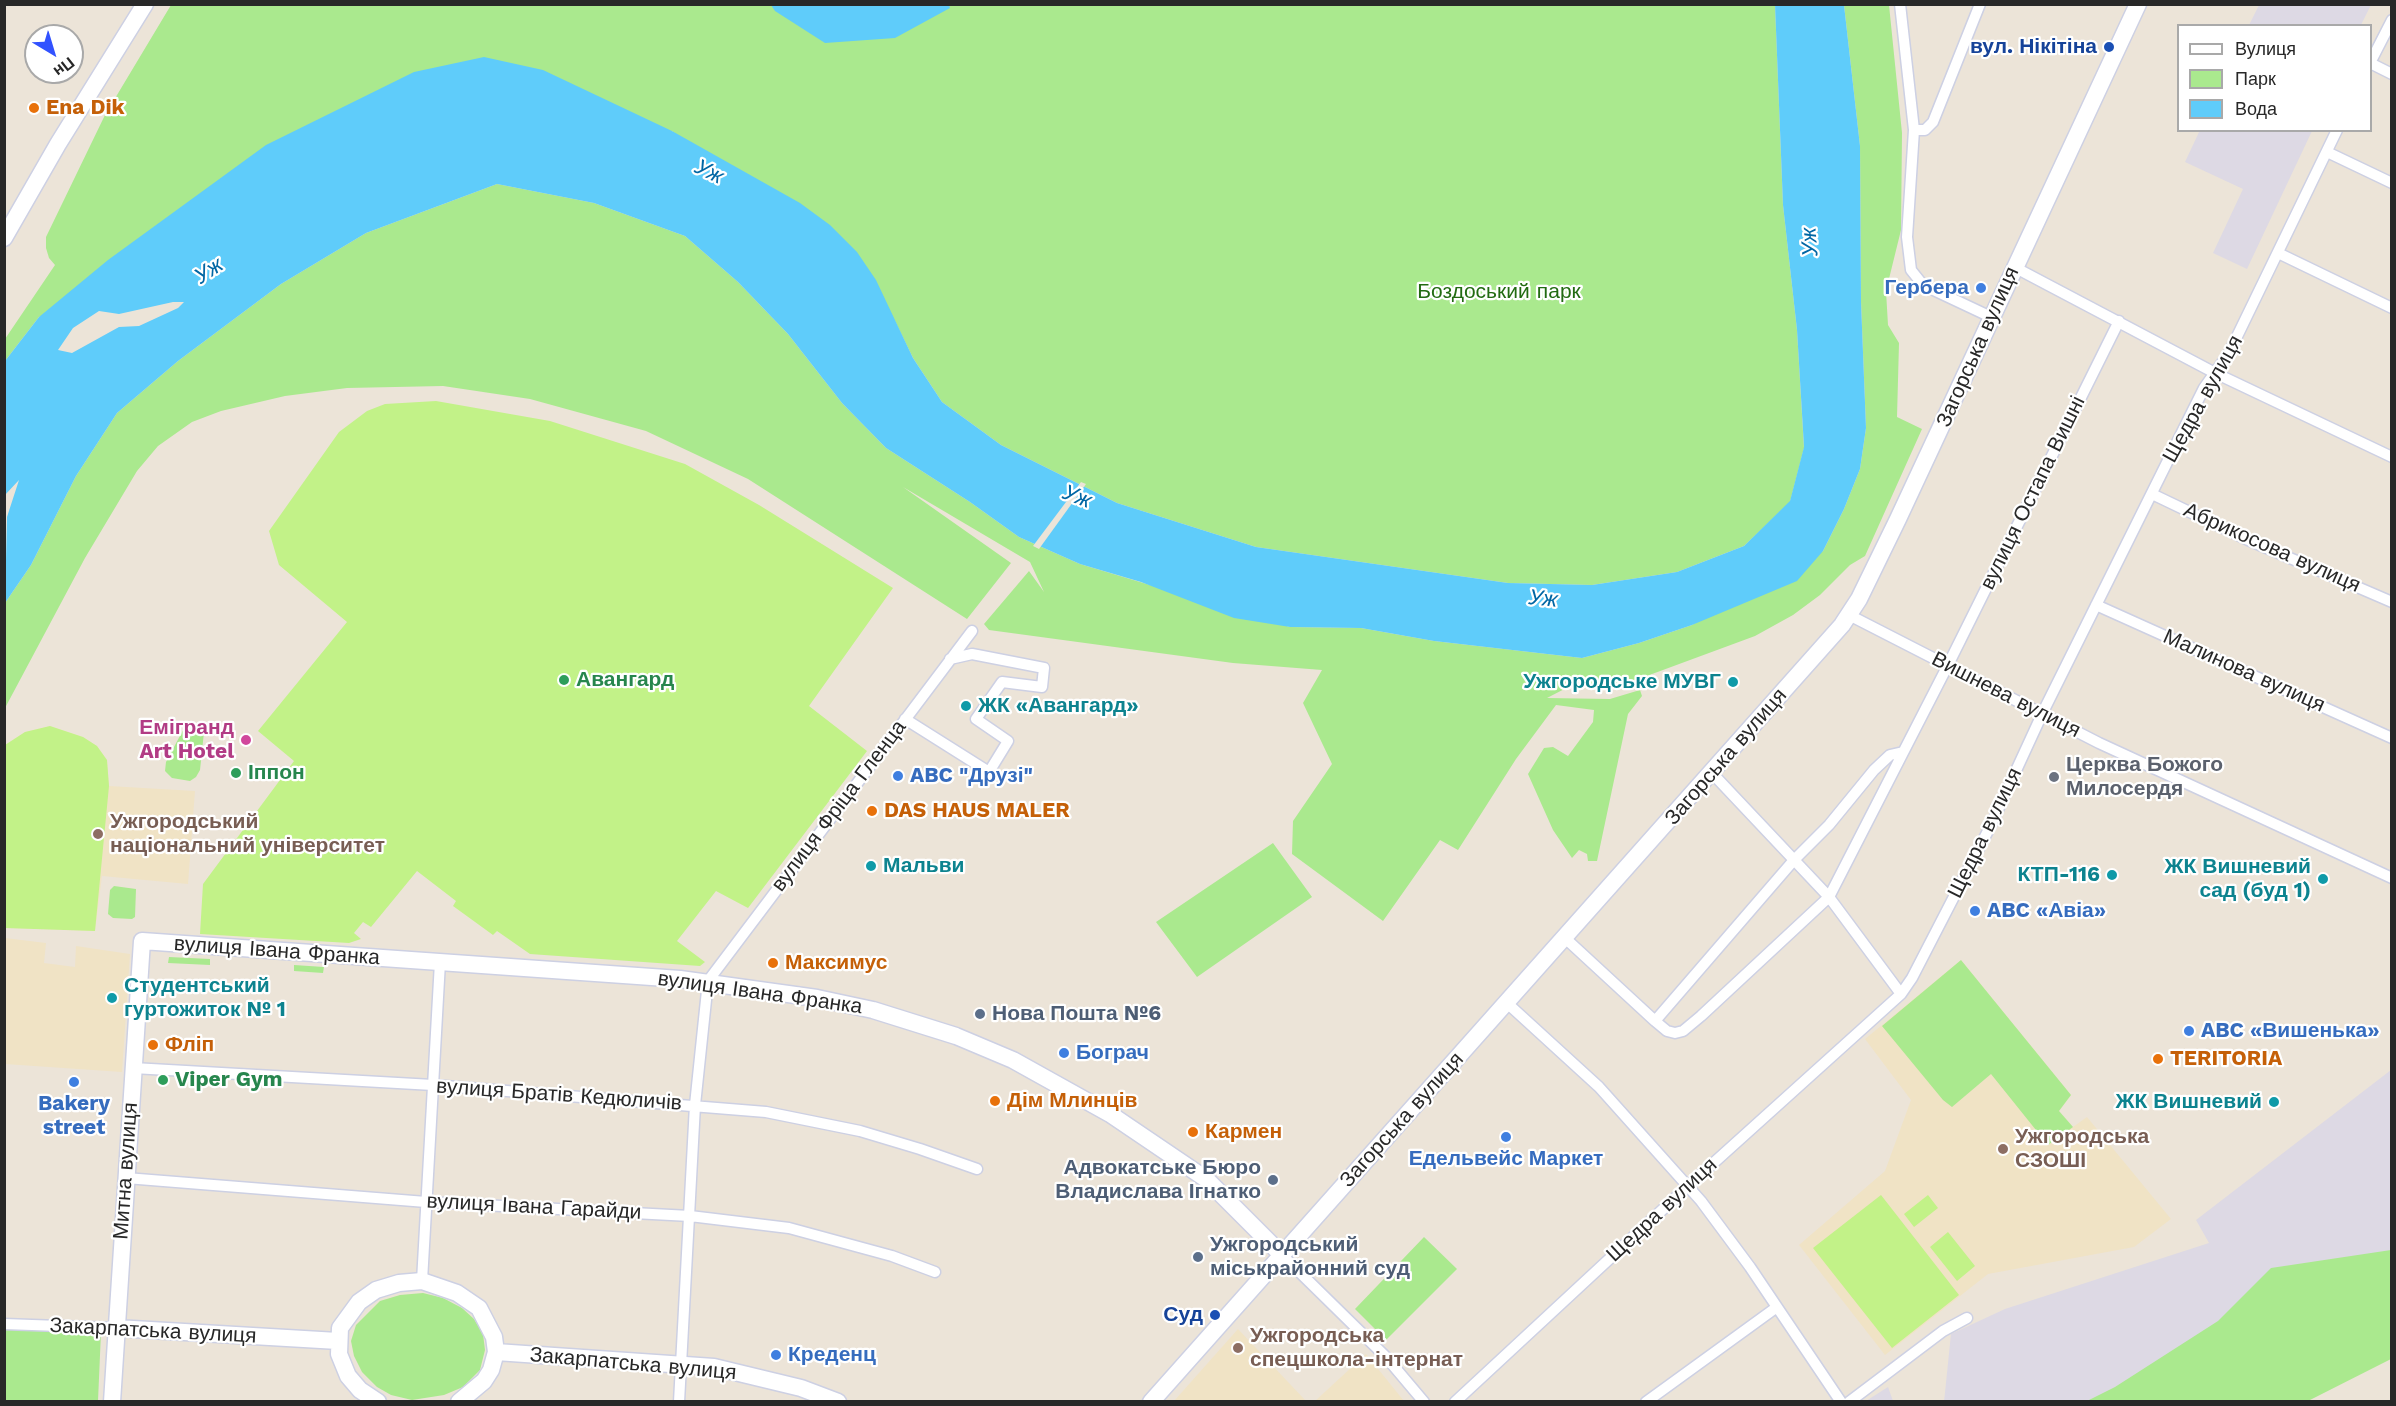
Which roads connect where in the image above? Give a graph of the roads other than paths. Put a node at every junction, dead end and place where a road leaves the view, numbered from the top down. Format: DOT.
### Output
graph roads {
  1 [pos="145,4"];
  2 [pos="1900,4"];
  3 [pos="1980,4"];
  4 [pos="2138,4"];
  5 [pos="2391,20"];
  6 [pos="2372,59"];
  7 [pos="2372,64"];
  8 [pos="2391,74"];
  9 [pos="1914,130"];
  10 [pos="2336,132"];
  11 [pos="2327,152"];
  12 [pos="2391,183"];
  13 [pos="4,238"];
  14 [pos="2278,253"];
  15 [pos="2014,267"];
  16 [pos="2391,308"];
  17 [pos="1991,317"];
  18 [pos="2118,321"];
  19 [pos="2215,373"];
  20 [pos="2391,457"];
  21 [pos="2152,494"];
  22 [pos="2391,602"];
  23 [pos="2096,605"];
  24 [pos="1849,615"];
  25 [pos="972,631"];
  26 [pos="950,659"];
  27 [pos="1948,665"];
  28 [pos="2043,712"];
  29 [pos="905,719"];
  30 [pos="2391,738"];
  31 [pos="1903,752"];
  32 [pos="1713,773"];
  33 [pos="1794,860"];
  34 [pos="2391,878"];
  35 [pos="1829,897"];
  36 [pos="1565,938"];
  37 [pos="142,941"];
  38 [pos="440,963"];
  39 [pos="708,981"];
  40 [pos="1901,994"];
  41 [pos="1507,1003"];
  42 [pos="1655,1021"];
  43 [pos="133,1068"];
  44 [pos="433,1085"];
  45 [pos="695,1105"];
  46 [pos="977,1169"];
  47 [pos="126,1178"];
  48 [pos="1688,1186"];
  49 [pos="426,1202"];
  50 [pos="690,1216"];
  51 [pos="1281,1254"];
  52 [pos="935,1272"];
  53 [pos="422,1281"];
  54 [pos="1777,1307"];
  55 [pos="1967,1318"];
  56 [pos="4,1323"];
  57 [pos="116,1328"];
  58 [pos="338,1341"];
  59 [pos="496,1352"];
  60 [pos="682,1365"];
  61 [pos="112,1401"];
  62 [pos="378,1401"];
  63 [pos="459,1401"];
  64 [pos="679,1401"];
  65 [pos="838,1401"];
  66 [pos="1151,1401"];
  67 [pos="1424,1401"];
  68 [pos="1455,1401"];
  69 [pos="1646,1401"];
  70 [pos="1841,1401"];
  71 [pos="1849,1401"];
  1 -- 13 [label="street"];
  2 -- 9 [label="street"];
  3 -- 9 [label="street"];
  4 -- 15 [label="street, Загорська вулиця"];
  5 -- 6 [label="street"];
  7 -- 8 [label="street"];
  9 -- 17 [label="street"];
  10 -- 11 [label="street, Щедра вулиця"];
  11 -- 12 [label="street"];
  11 -- 14 [label="street, Щедра вулиця"];
  14 -- 16 [label="street"];
  14 -- 19 [label="street, Щедра вулиця"];
  15 -- 17 [label="street, Загорська вулиця"];
  15 -- 18 [label="street"];
  17 -- 24 [label="street, Загорська вулиця"];
  18 -- 19 [label="street"];
  18 -- 27 [label="street, вулиця Остапа Вишні"];
  19 -- 20 [label="street"];
  19 -- 21 [label="street, Щедра вулиця"];
  21 -- 22 [label="street, Абрикосова вулиця"];
  21 -- 23 [label="street, Щедра вулиця"];
  23 -- 28 [label="street, Щедра вулиця"];
  23 -- 30 [label="street, Малинова вулиця"];
  24 -- 27 [label="street, Вишнева вулиця"];
  24 -- 32 [label="street, Загорська вулиця"];
  25 -- 26 [label="street, вулиця Фріца Гленца"];
  26 -- 29 [label="street, вулиця Фріца Гленца"];
  26 -- 29 [label="street"];
  27 -- 28 [label="street, Вишнева вулиця"];
  27 -- 31 [label="street, вулиця Остапа Вишні"];
  28 -- 34 [label="street, Вишнева вулиця"];
  28 -- 40 [label="street, Щедра вулиця"];
  29 -- 39 [label="street, вулиця Фріца Гленца"];
  31 -- 33 [label="street"];
  31 -- 35 [label="street, вулиця Остапа Вишні"];
  32 -- 33 [label="street"];
  32 -- 36 [label="street, Загорська вулиця"];
  33 -- 35 [label="street"];
  33 -- 42 [label="street"];
  35 -- 40 [label="street"];
  35 -- 42 [label="street"];
  36 -- 41 [label="street, Загорська вулиця"];
  36 -- 42 [label="street"];
  37 -- 38 [label="street, вулиця Івана Франка"];
  37 -- 43 [label="street, Митна вулиця"];
  38 -- 39 [label="street, вулиця Івана Франка"];
  38 -- 44 [label="street"];
  39 -- 45 [label="street"];
  39 -- 51 [label="street, вулиця Івана Франка"];
  40 -- 48 [label="street, Щедра вулиця"];
  41 -- 48 [label="street"];
  41 -- 51 [label="street, Загорська вулиця"];
  43 -- 44 [label="street, вулиця Братів Кедюличів"];
  43 -- 47 [label="street, Митна вулиця"];
  44 -- 45 [label="street, вулиця Братів Кедюличів"];
  44 -- 49 [label="street"];
  45 -- 46 [label="street, вулиця Братів Кедюличів"];
  45 -- 50 [label="street"];
  47 -- 49 [label="street, вулиця Івана Гарайди"];
  47 -- 57 [label="street, Митна вулиця"];
  48 -- 54 [label="street"];
  48 -- 68 [label="street, Щедра вулиця"];
  49 -- 50 [label="street, вулиця Івана Гарайди"];
  49 -- 53 [label="street"];
  50 -- 52 [label="street, вулиця Івана Гарайди"];
  50 -- 60 [label="street"];
  51 -- 66 [label="street, Загорська вулиця"];
  51 -- 67 [label="street, вулиця Івана Франка"];
  53 -- 58 [label="street"];
  53 -- 59 [label="street"];
  54 -- 69 [label="street"];
  54 -- 70 [label="street"];
  55 -- 71 [label="street"];
  56 -- 57 [label="street, Закарпатська вулиця"];
  57 -- 58 [label="street, Закарпатська вулиця"];
  57 -- 61 [label="street, Митна вулиця"];
  58 -- 62 [label="street"];
  59 -- 60 [label="street, Закарпатська вулиця"];
  59 -- 63 [label="street"];
  60 -- 64 [label="street"];
  60 -- 65 [label="street, Закарпатська вулиця"];
}
